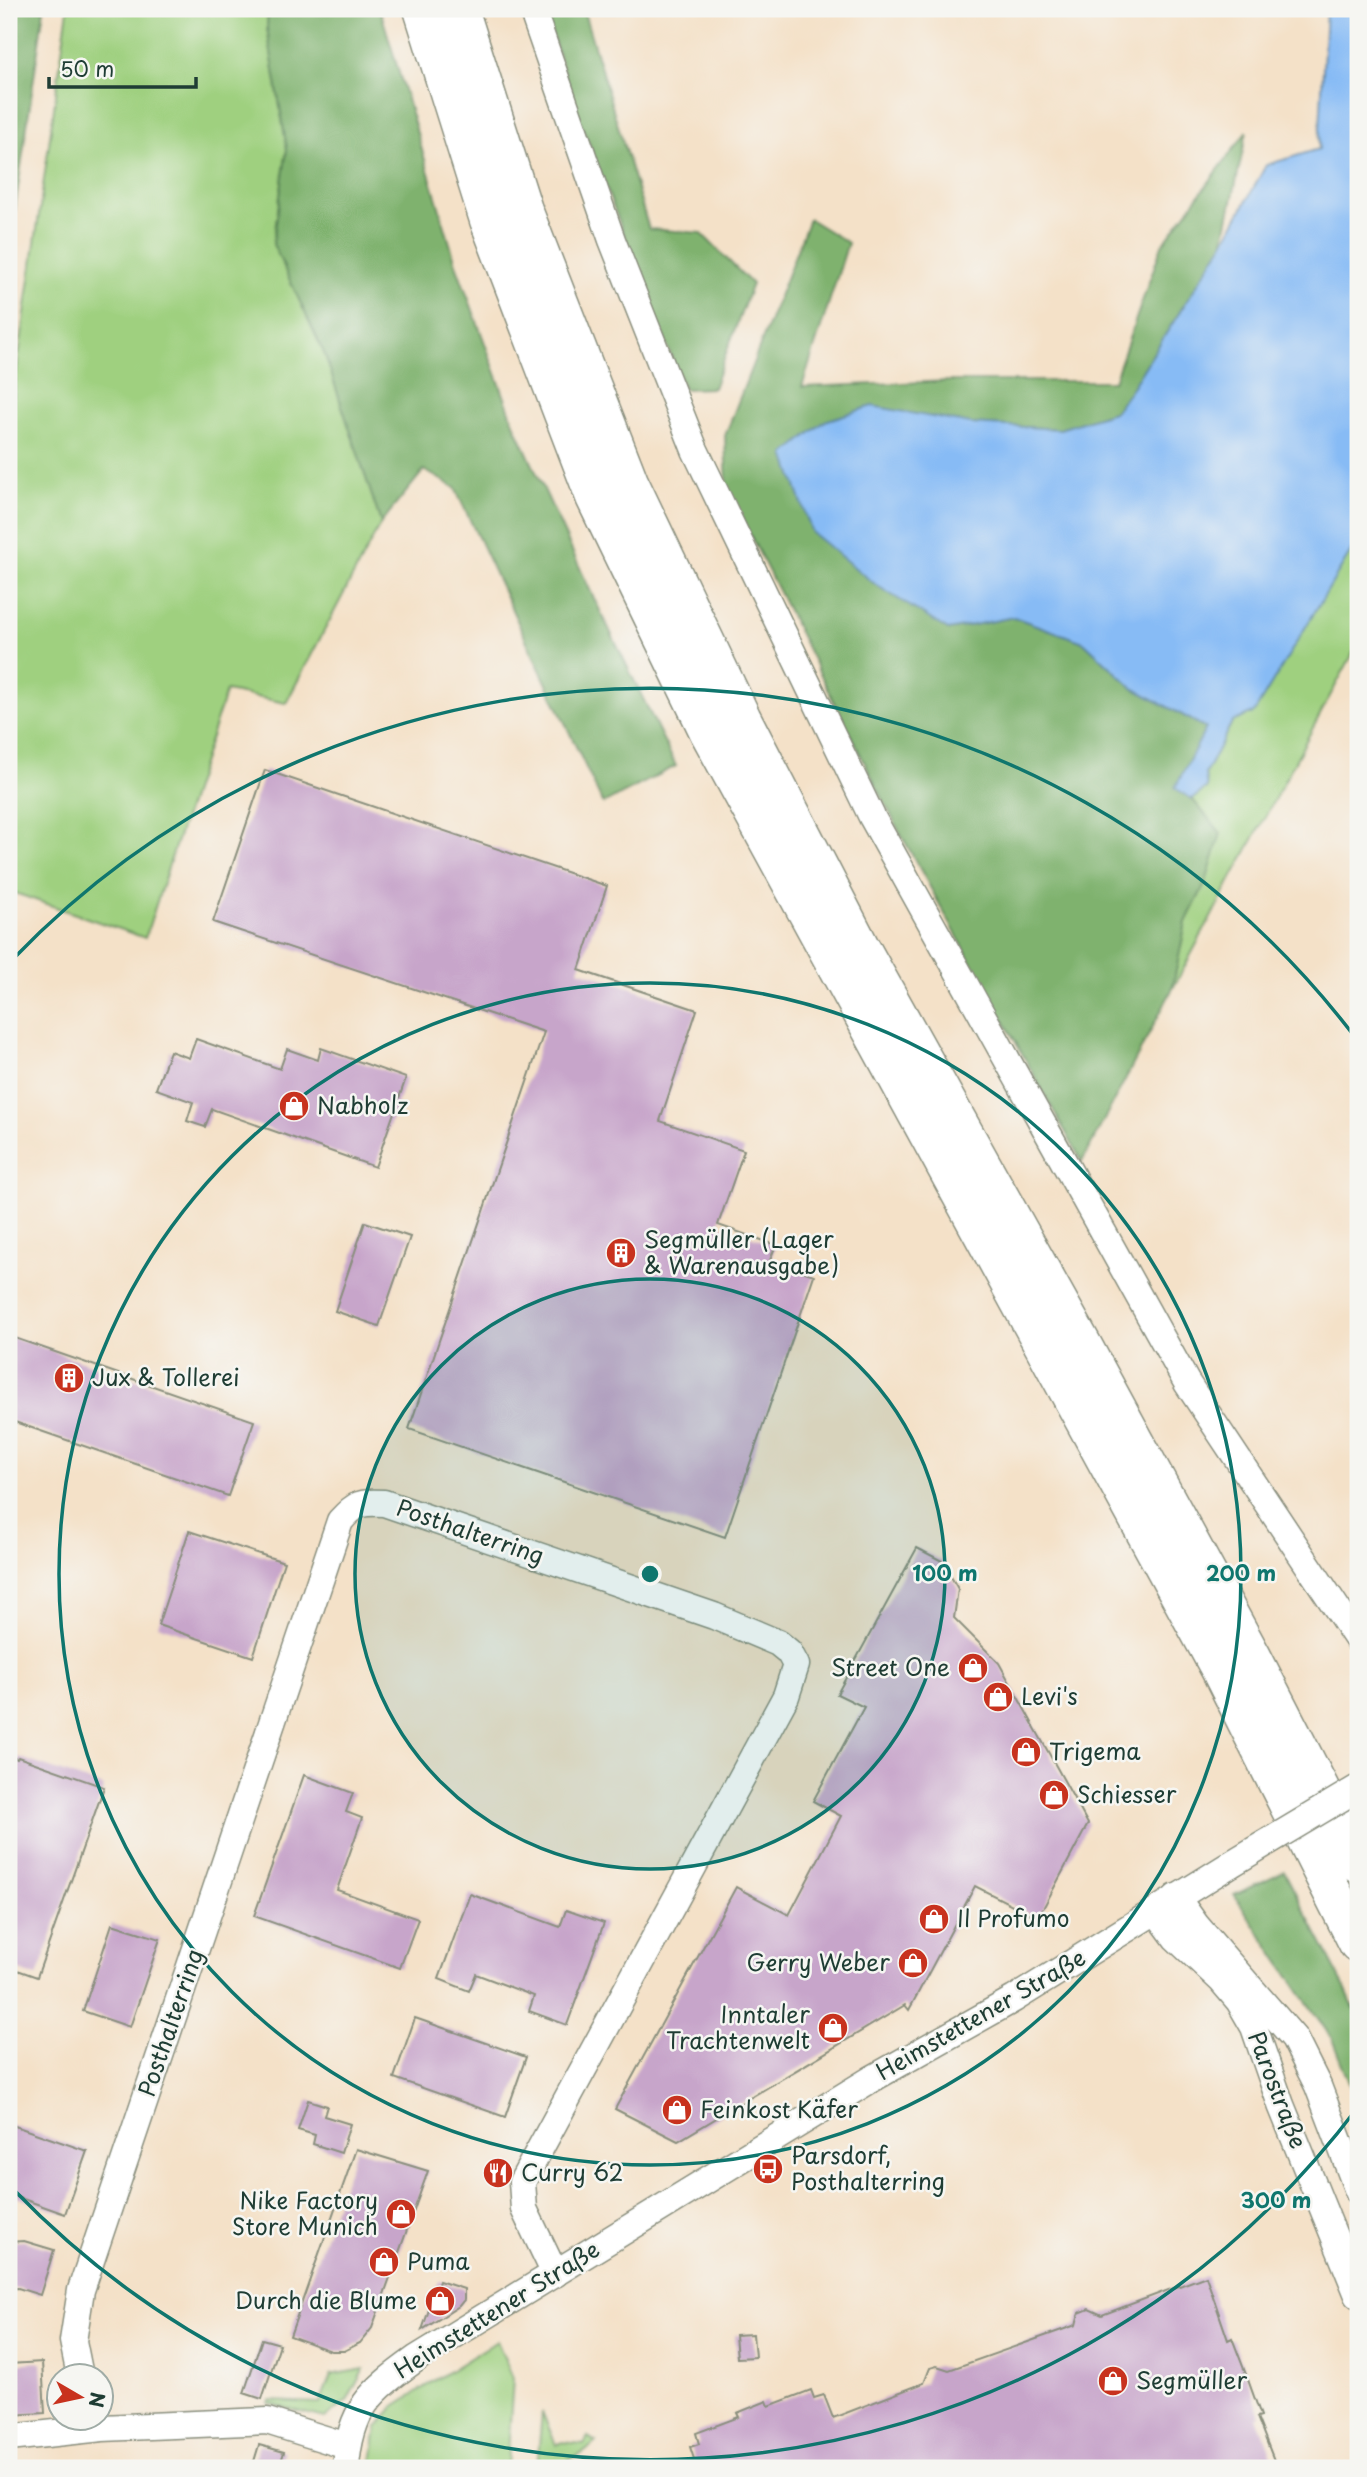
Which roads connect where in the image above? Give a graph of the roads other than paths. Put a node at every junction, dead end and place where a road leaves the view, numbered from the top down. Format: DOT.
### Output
graph roads {
  1 [pos="423,9"];
  2 [pos="459,9"];
  3 [pos="532,9"];
  4 [pos="1358,1640"];
  5 [pos="1358,1788"];
  6 [pos="1358,1863"];
  7 [pos="1166,1904"];
  8 [pos="1358,1943"];
  9 [pos="1358,2191"];
  10 [pos="555,2274"];
  11 [pos="1358,2295"];
  12 [pos="77,2362"];
  13 [pos="116,2423"];
  14 [pos="46,2432"];
  15 [pos="9,2438"];
  16 [pos="347,2457"];
  1 -- 8 [label="highway"];
  2 -- 6 [label="highway"];
  3 -- 4 [label="street"];
  5 -- 7 [label="street, Heimstettener Straße, bridge"];
  7 -- 9 [label="street, Parostraße"];
  7 -- 10 [label="street, Heimstettener Straße"];
  7 -- 11 [label="street, Parostraße"];
  10 -- 12 [label="street, Posthalterring"];
  10 -- 16 [label="street, Heimstettener Straße"];
  13 -- 16 [label="street, Heimstettener Straße"];
  14 -- 15 [label="street, Heimstettener Straße"];
}
